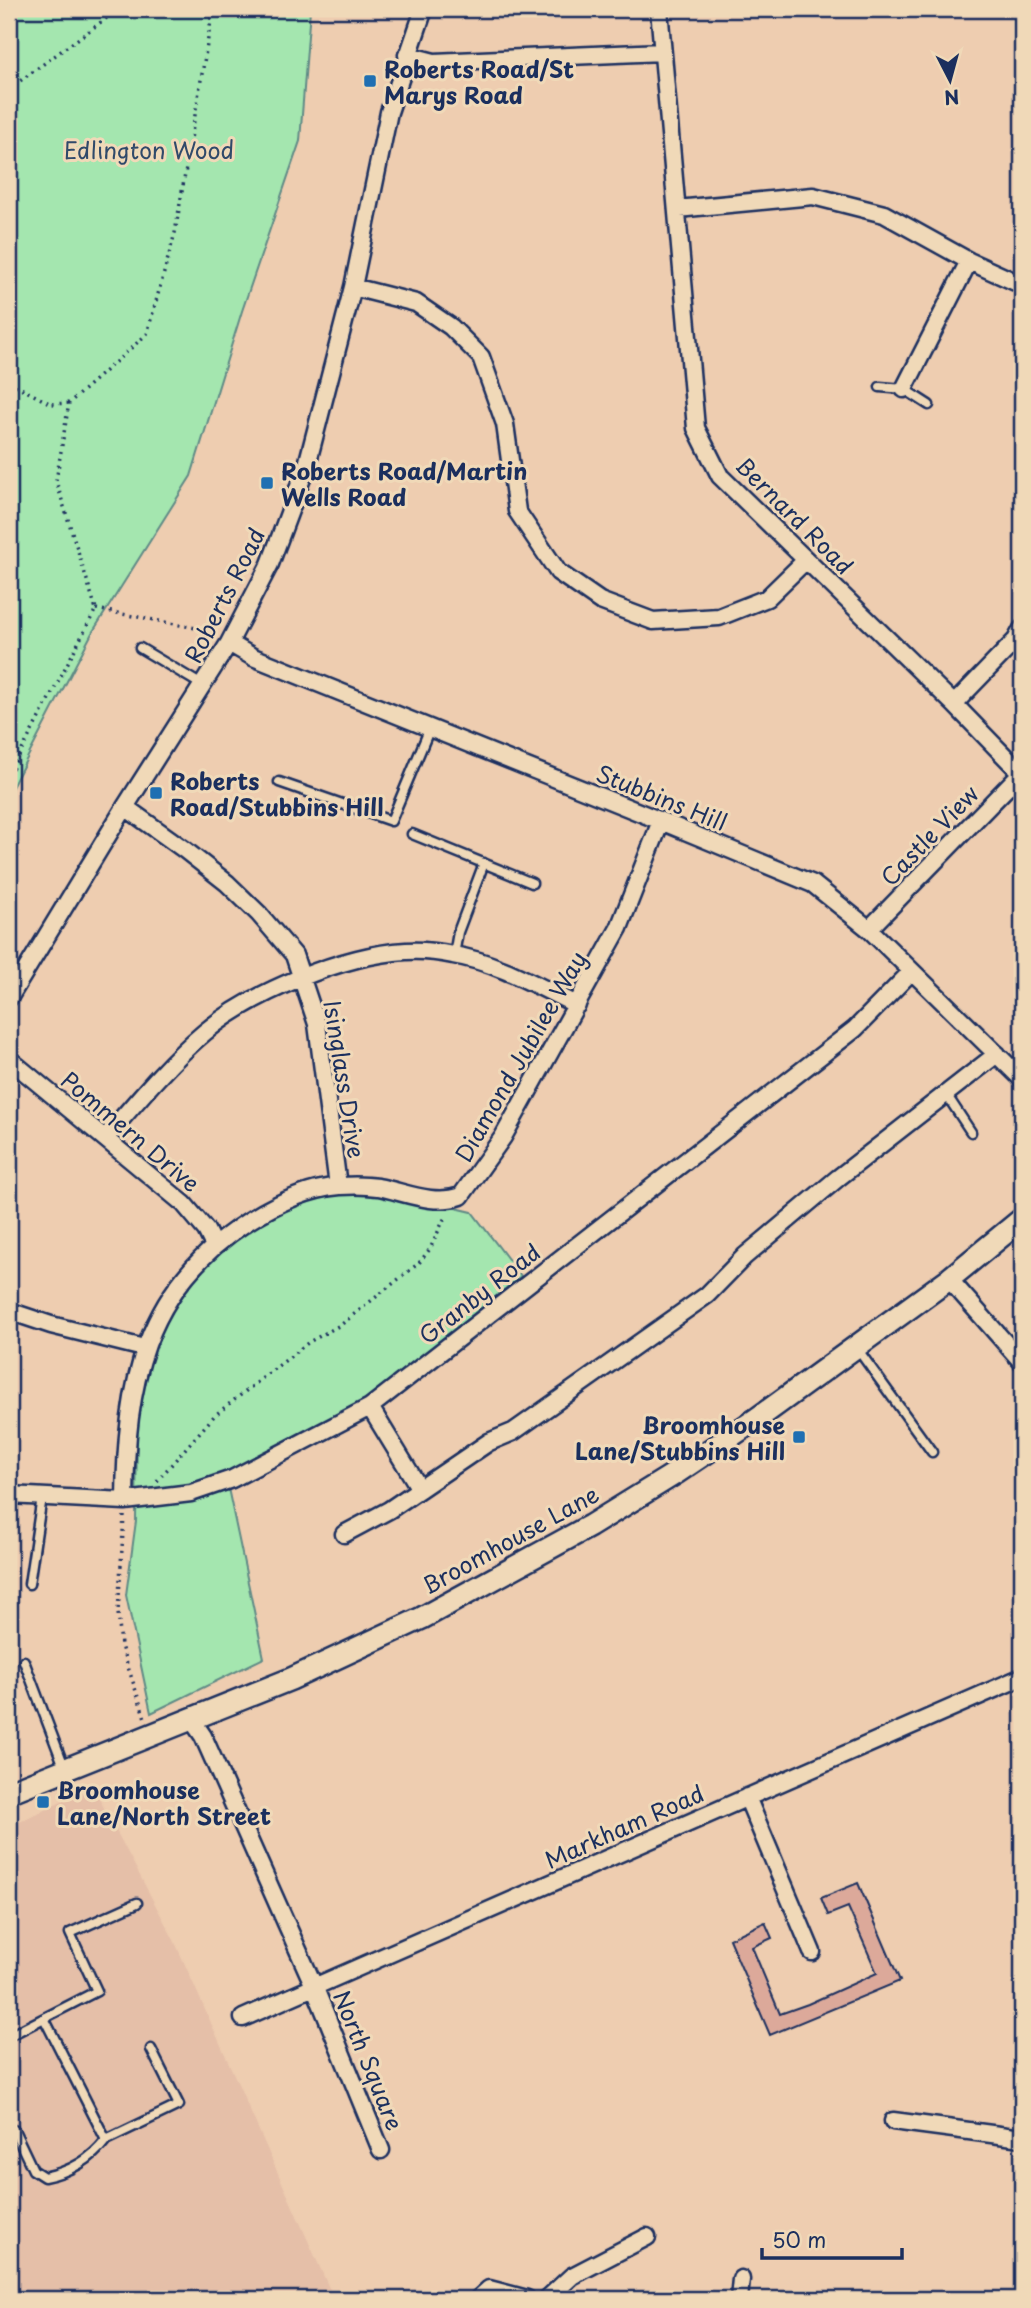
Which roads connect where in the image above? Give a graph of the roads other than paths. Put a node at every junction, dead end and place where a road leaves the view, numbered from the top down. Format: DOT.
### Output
graph roads {
  1 [pos="424,9"];
  2 [pos="659,9"];
  3 [pos="662,52"];
  4 [pos="407,55"];
  5 [pos="677,209"];
  6 [pos="969,261"];
  7 [pos="1022,285"];
  8 [pos="353,287"];
  9 [pos="880,387"];
  10 [pos="904,389"];
  11 [pos="929,405"];
  12 [pos="806,560"];
  13 [pos="1022,629"];
  14 [pos="231,639"];
  15 [pos="140,648"];
  16 [pos="202,685"];
  17 [pos="954,704"];
  18 [pos="430,728"];
  19 [pos="1022,774"];
  20 [pos="279,782"];
  21 [pos="125,807"];
  22 [pos="661,821"];
  23 [pos="412,834"];
  24 [pos="484,863"];
  25 [pos="532,883"];
  26 [pos="869,929"];
  27 [pos="454,955"];
  28 [pos="911,972"];
  29 [pos="303,977"];
  30 [pos="9,998"];
  31 [pos="577,1005"];
  32 [pos="997,1054"];
  33 [pos="9,1059"];
  34 [pos="1022,1079"];
  35 [pos="946,1094"];
  36 [pos="971,1132"];
  37 [pos="106,1138"];
  38 [pos="338,1186"];
  39 [pos="1022,1219"];
  40 [pos="214,1246"];
  41 [pos="949,1279"];
  42 [pos="9,1311"];
  43 [pos="856,1347"];
  44 [pos="144,1349"];
  45 [pos="1022,1362"];
  46 [pos="370,1407"];
  47 [pos="932,1452"];
  48 [pos="421,1489"];
  49 [pos="9,1494"];
  50 [pos="42,1497"];
  51 [pos="125,1501"];
  52 [pos="344,1534"];
  53 [pos="29,1584"];
  54 [pos="24,1661"];
  55 [pos="1022,1677"];
  56 [pos="192,1720"];
  57 [pos="65,1769"];
  58 [pos="9,1792"];
  59 [pos="747,1797"];
  60 [pos="137,1903"];
  61 [pos="812,1952"];
  62 [pos="314,1986"];
  63 [pos="44,2018"];
  64 [pos="243,2018"];
  65 [pos="9,2036"];
  66 [pos="151,2049"];
  67 [pos="893,2121"];
  68 [pos="9,2129"];
  69 [pos="1022,2137"];
  70 [pos="106,2140"];
  71 [pos="381,2150"];
  72 [pos="647,2237"];
  73 [pos="741,2279"];
  74 [pos="478,2299"];
  75 [pos="527,2299"];
  76 [pos="547,2299"];
  77 [pos="739,2299"];
  1 -- 4 [label="street, Roberts Road"];
  2 -- 3 [label="street, Bernard Road"];
  3 -- 4 [label="street"];
  3 -- 5 [label="street, Bernard Road"];
  4 -- 8 [label="street, Roberts Road"];
  5 -- 6 [label="street"];
  5 -- 12 [label="street, Bernard Road"];
  6 -- 7 [label="street"];
  6 -- 10 [label="street"];
  8 -- 12 [label="street"];
  8 -- 14 [label="street, Roberts Road"];
  9 -- 10 [label="lane"];
  10 -- 11 [label="lane"];
  12 -- 17 [label="street, Bernard Road"];
  13 -- 17 [label="street"];
  14 -- 16 [label="street, Roberts Road"];
  14 -- 18 [label="street, Stubbins Hill"];
  15 -- 16 [label="lane"];
  16 -- 21 [label="street, Roberts Road"];
  17 -- 19 [label="street, Bernard Road"];
  18 -- 20 [label="lane"];
  18 -- 22 [label="street, Stubbins Hill"];
  19 -- 26 [label="street, Castle View"];
  21 -- 29 [label="street, Isinglass Drive"];
  21 -- 30 [label="street, Roberts Road"];
  22 -- 26 [label="street, Stubbins Hill"];
  22 -- 31 [label="street, Diamond Jubilee Way"];
  23 -- 24 [label="lane"];
  24 -- 25 [label="lane"];
  24 -- 27 [label="lane"];
  26 -- 28 [label="street, Stubbins Hill"];
  27 -- 29 [label="street"];
  27 -- 31 [label="street"];
  28 -- 32 [label="street, Stubbins Hill"];
  28 -- 46 [label="street, Granby Road"];
  29 -- 37 [label="street"];
  29 -- 38 [label="street, Isinglass Drive"];
  31 -- 38 [label="street, Diamond Jubilee Way"];
  32 -- 34 [label="street, Stubbins Hill"];
  32 -- 35 [label="street"];
  33 -- 37 [label="street, Pommern Drive"];
  35 -- 36 [label="lane"];
  35 -- 48 [label="street"];
  37 -- 40 [label="street, Pommern Drive"];
  38 -- 40 [label="street"];
  39 -- 41 [label="street, Broomhouse Lane"];
  40 -- 44 [label="street"];
  41 -- 43 [label="street, Broomhouse Lane"];
  41 -- 45 [label="street"];
  42 -- 44 [label="street"];
  43 -- 47 [label="lane"];
  43 -- 56 [label="street, Broomhouse Lane"];
  44 -- 51 [label="street"];
  46 -- 48 [label="street"];
  46 -- 51 [label="street, Granby Road"];
  48 -- 52 [label="street"];
  49 -- 50 [label="street, Granby Road"];
  50 -- 51 [label="street, Granby Road"];
  50 -- 53 [label="lane"];
  54 -- 57 [label="lane"];
  55 -- 59 [label="street, Markham Road"];
  56 -- 57 [label="street, Broomhouse Lane"];
  56 -- 62 [label="street, North Square"];
  57 -- 58 [label="street, Broomhouse Lane"];
  59 -- 61 [label="street"];
  59 -- 62 [label="street, Markham Road"];
  60 -- 63 [label="lane"];
  62 -- 64 [label="street, Markham Road"];
  62 -- 71 [label="street, North Square"];
  63 -- 65 [label="lane"];
  63 -- 70 [label="lane"];
  66 -- 70 [label="lane"];
  67 -- 69 [label="street"];
  68 -- 70 [label="lane"];
  72 -- 76 [label="street"];
  73 -- 77 [label="street"];
  74 -- 75 [label="street"];
}
